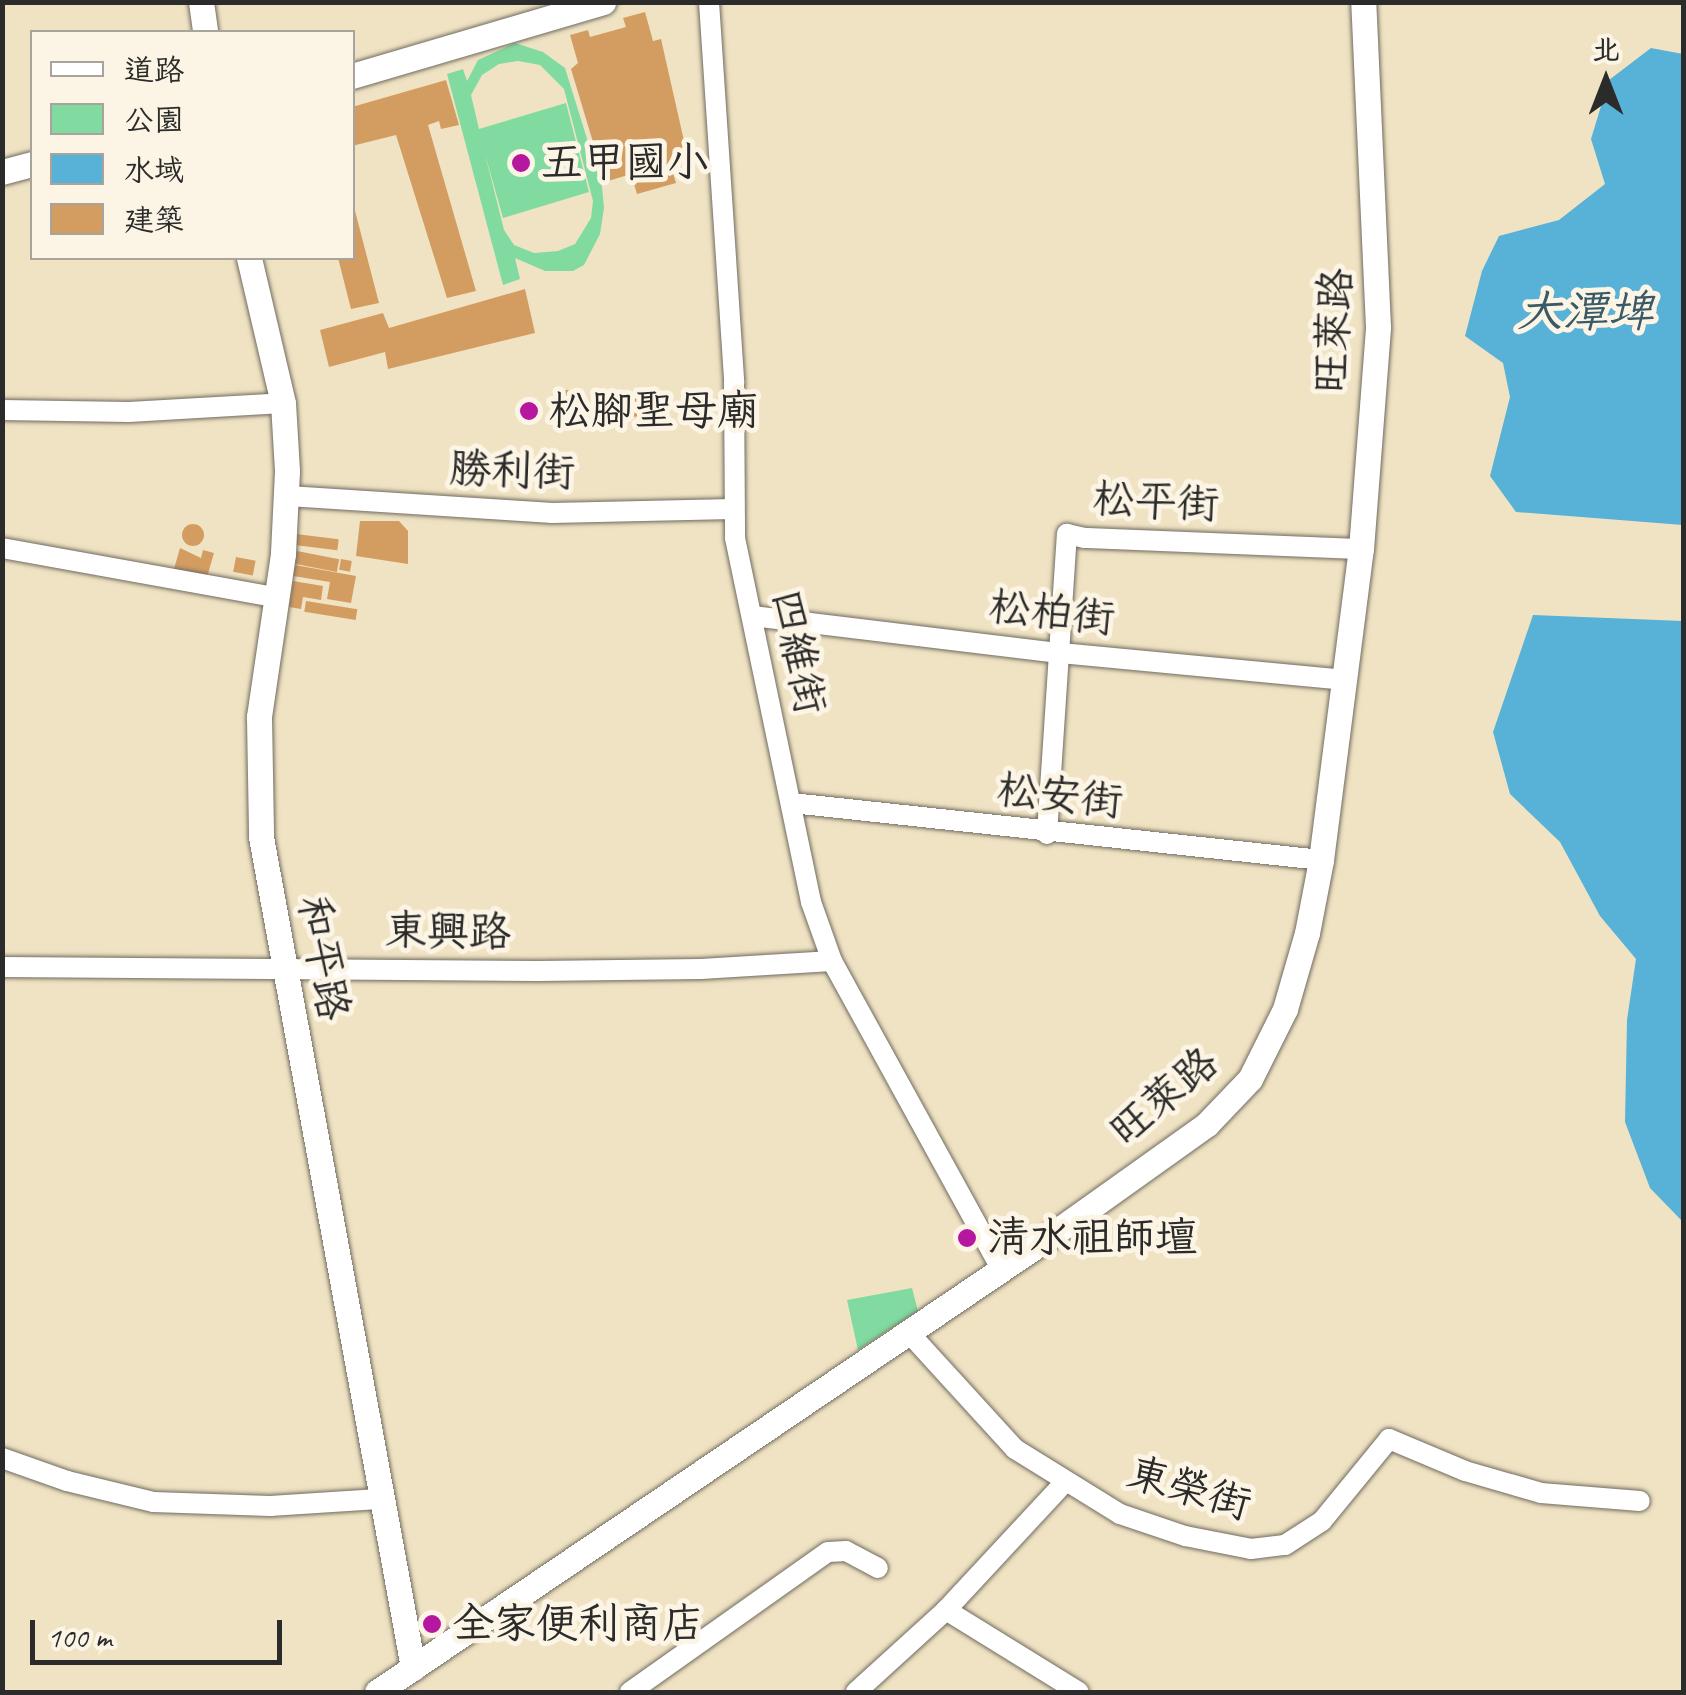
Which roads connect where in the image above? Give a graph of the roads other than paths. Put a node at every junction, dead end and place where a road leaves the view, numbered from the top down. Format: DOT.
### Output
graph roads {
  1 [pos="202,2"];
  2 [pos="604,2"];
  3 [pos="709,2"];
  4 [pos="1363,2"];
  5 [pos="205,30"];
  6 [pos="355,75"];
  7 [pos="30,165"];
  8 [pos="2,172"];
  9 [pos="249,260"];
  10 [pos="284,403"];
  11 [pos="2,410"];
  12 [pos="288,496"];
  13 [pos="734,509"];
  14 [pos="2,548"];
  15 [pos="1360,549"];
  16 [pos="275,597"];
  17 [pos="752,616"];
  18 [pos="1060,654"];
  19 [pos="1344,680"];
  20 [pos="792,804"];
  21 [pos="1046,834"];
  22 [pos="1321,860"];
  23 [pos="832,961"];
  24 [pos="2,967"];
  25 [pos="283,967"];
  26 [pos="1001,1270"];
  27 [pos="909,1332"];
  28 [pos="2,1458"];
  29 [pos="1064,1483"];
  30 [pos="379,1498"];
  31 [pos="1640,1501"];
  32 [pos="878,1568"];
  33 [pos="946,1610"];
  34 [pos="413,1668"];
  35 [pos="377,1692"];
  36 [pos="630,1692"];
  37 [pos="856,1692"];
  38 [pos="1080,1692"];
  1 -- 5 [label="street"];
  2 -- 6 [label="street"];
  3 -- 13 [label="street, 四維街"];
  4 -- 15 [label="street, 旺萊路"];
  7 -- 8 [label="street"];
  9 -- 10 [label="street, 和平路"];
  10 -- 11 [label="street"];
  10 -- 12 [label="street, 和平路"];
  12 -- 13 [label="street, 勝利街"];
  12 -- 16 [label="street, 和平路"];
  13 -- 17 [label="street, 四維街"];
  14 -- 16 [label="street"];
  15 -- 18 [label="street, 松平街"];
  15 -- 19 [label="street, 旺萊路"];
  16 -- 25 [label="street, 和平路"];
  17 -- 18 [label="street, 松柏街"];
  17 -- 20 [label="street, 四維街"];
  18 -- 19 [label="street, 松柏街"];
  18 -- 21 [label="street, 松平街"];
  19 -- 22 [label="street, 旺萊路"];
  20 -- 21 [label="street, 松安街"];
  20 -- 23 [label="street, 四維街"];
  21 -- 22 [label="street, 松安街"];
  22 -- 26 [label="street, 旺萊路"];
  23 -- 25 [label="street, 東興路"];
  23 -- 26 [label="street, 四維街"];
  24 -- 25 [label="street, 東興路"];
  25 -- 30 [label="street, 和平路"];
  26 -- 27 [label="street, 旺萊路"];
  27 -- 29 [label="street, 東榮街"];
  27 -- 34 [label="street, 旺萊路"];
  28 -- 30 [label="street"];
  29 -- 31 [label="street, 東榮街"];
  29 -- 33 [label="street"];
  30 -- 34 [label="street, 和平路"];
  32 -- 36 [label="street"];
  33 -- 37 [label="street"];
  33 -- 38 [label="street"];
  34 -- 35 [label="street, 旺萊路"];
}
